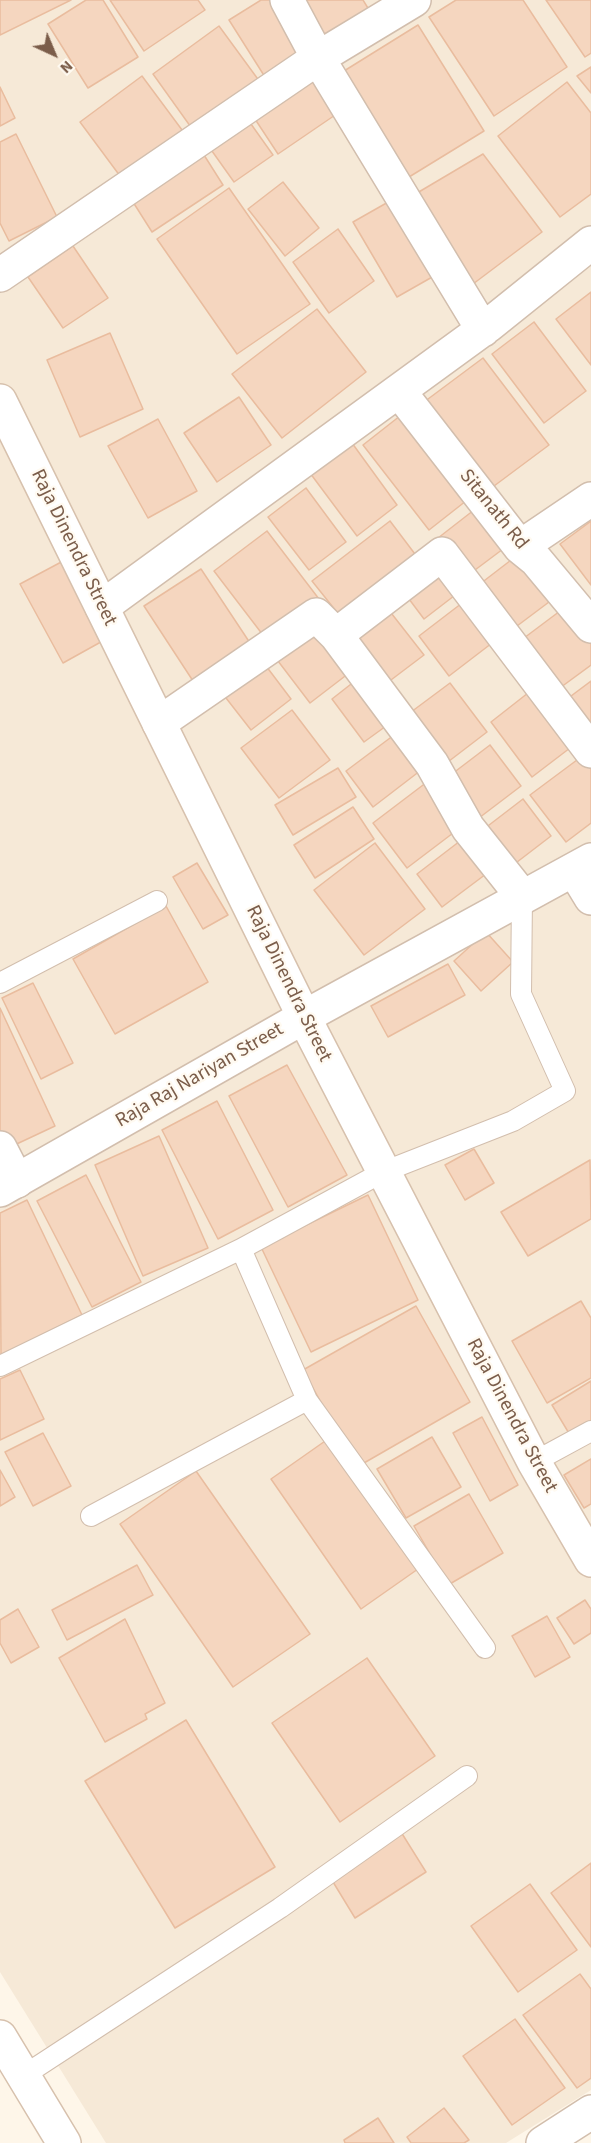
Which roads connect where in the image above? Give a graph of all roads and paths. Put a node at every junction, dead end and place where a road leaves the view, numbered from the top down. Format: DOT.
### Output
graph roads {
  1 [pos="287,0"];
  2 [pos="414,0"];
  3 [pos="318,58"];
  4 [pos="591,243"];
  5 [pos="0,275"];
  6 [pos="483,330"];
  7 [pos="399,391"];
  8 [pos="1,405"];
  9 [pos="591,500"];
  10 [pos="520,547"];
  11 [pos="102,607"];
  12 [pos="591,626"];
  13 [pos="336,635"];
  14 [pos="159,723"];
  15 [pos="591,751"];
  16 [pos="582,865"];
  17 [pos="522,897"];
  18 [pos="591,898"];
  19 [pos="157,901"];
  20 [pos="0,983"];
  21 [pos="304,1017"];
  22 [pos="0,1148"];
  23 [pos="384,1172"];
  24 [pos="8,1186"];
  25 [pos="241,1249"];
  26 [pos="0,1366"];
  27 [pos="307,1400"];
  28 [pos="591,1431"];
  29 [pos="534,1462"];
  30 [pos="91,1516"];
  31 [pos="591,1560"];
  32 [pos="485,1648"];
  33 [pos="467,1776"];
  34 [pos="0,2037"];
  35 [pos="22,2076"];
  36 [pos="591,2112"];
  37 [pos="64,2143"];
  38 [pos="543,2143"];
  1 -- 3 [label="street"];
  2 -- 3 [label="street"];
  3 -- 5 [label="street"];
  3 -- 6 [label="street"];
  4 -- 6 [label="street"];
  6 -- 7 [label="street"];
  7 -- 10 [label="street, Sitanath Rd"];
  7 -- 11 [label="street"];
  8 -- 11 [label="street, Raja Dinendra Street"];
  9 -- 10 [label="street"];
  10 -- 12 [label="street, Sitanath Rd"];
  11 -- 14 [label="street, Raja Dinendra Street"];
  13 -- 14 [label="street"];
  13 -- 15 [label="street"];
  13 -- 17 [label="street"];
  14 -- 21 [label="street, Raja Dinendra Street"];
  16 -- 17 [label="street, Raja Raj Nariyan Street"];
  16 -- 18 [label="street"];
  17 -- 21 [label="street, Raja Raj Nariyan Street"];
  17 -- 23 [label="lane"];
  19 -- 20 [label="lane"];
  21 -- 23 [label="street, Raja Dinendra Street"];
  21 -- 24 [label="street, Raja Raj Nariyan Street"];
  22 -- 24 [label="street"];
  23 -- 25 [label="lane"];
  23 -- 29 [label="street, Raja Dinendra Street"];
  25 -- 26 [label="lane"];
  25 -- 27 [label="lane"];
  27 -- 30 [label="lane"];
  27 -- 32 [label="lane"];
  28 -- 29 [label="lane"];
  29 -- 31 [label="street, Raja Dinendra Street"];
  33 -- 35 [label="lane"];
  34 -- 35 [label="street"];
  35 -- 37 [label="street"];
  36 -- 38 [label="street"];
}
